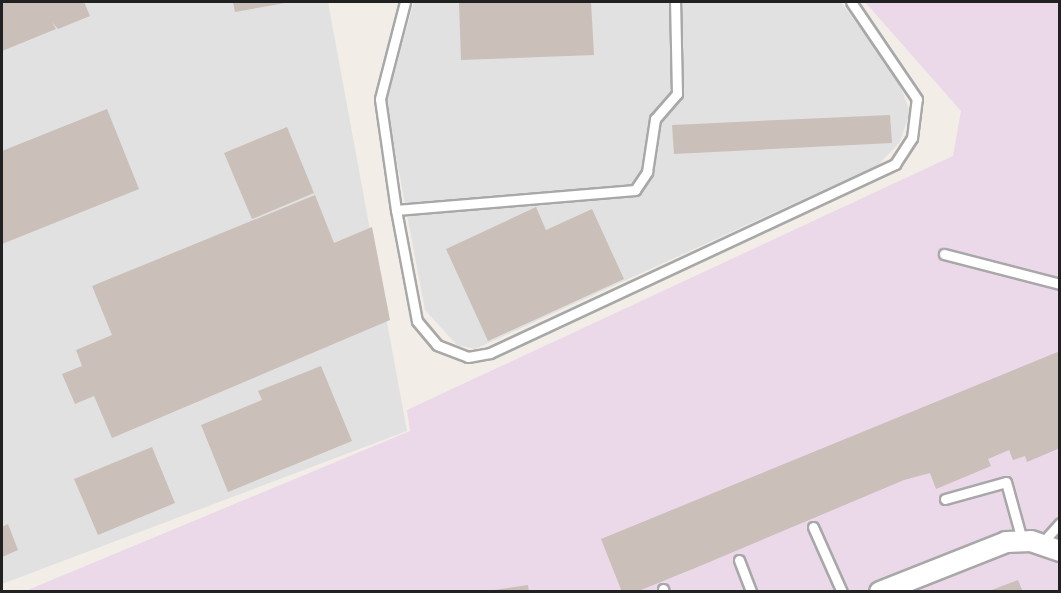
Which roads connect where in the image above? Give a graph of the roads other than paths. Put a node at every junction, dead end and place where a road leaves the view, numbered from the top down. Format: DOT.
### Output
graph roads {
  1 [pos="405,2"];
  2 [pos="675,2"];
  3 [pos="851,2"];
  4 [pos="396,210"];
  5 [pos="944,254"];
  6 [pos="1059,284"];
  7 [pos="945,500"];
  8 [pos="1059,523"];
  9 [pos="813,527"];
  10 [pos="1022,540"];
  11 [pos="1051,547"];
  12 [pos="739,560"];
  13 [pos="751,591"];
  14 [pos="842,591"];
  15 [pos="880,591"];
  1 -- 4 [label="lane"];
  2 -- 4 [label="lane"];
  3 -- 4 [label="lane"];
  5 -- 6 [label="lane"];
  7 -- 10 [label="lane"];
  8 -- 11 [label="lane"];
  9 -- 14 [label="lane"];
  10 -- 11 [label="street"];
  10 -- 15 [label="street"];
  12 -- 13 [label="lane"];
}
